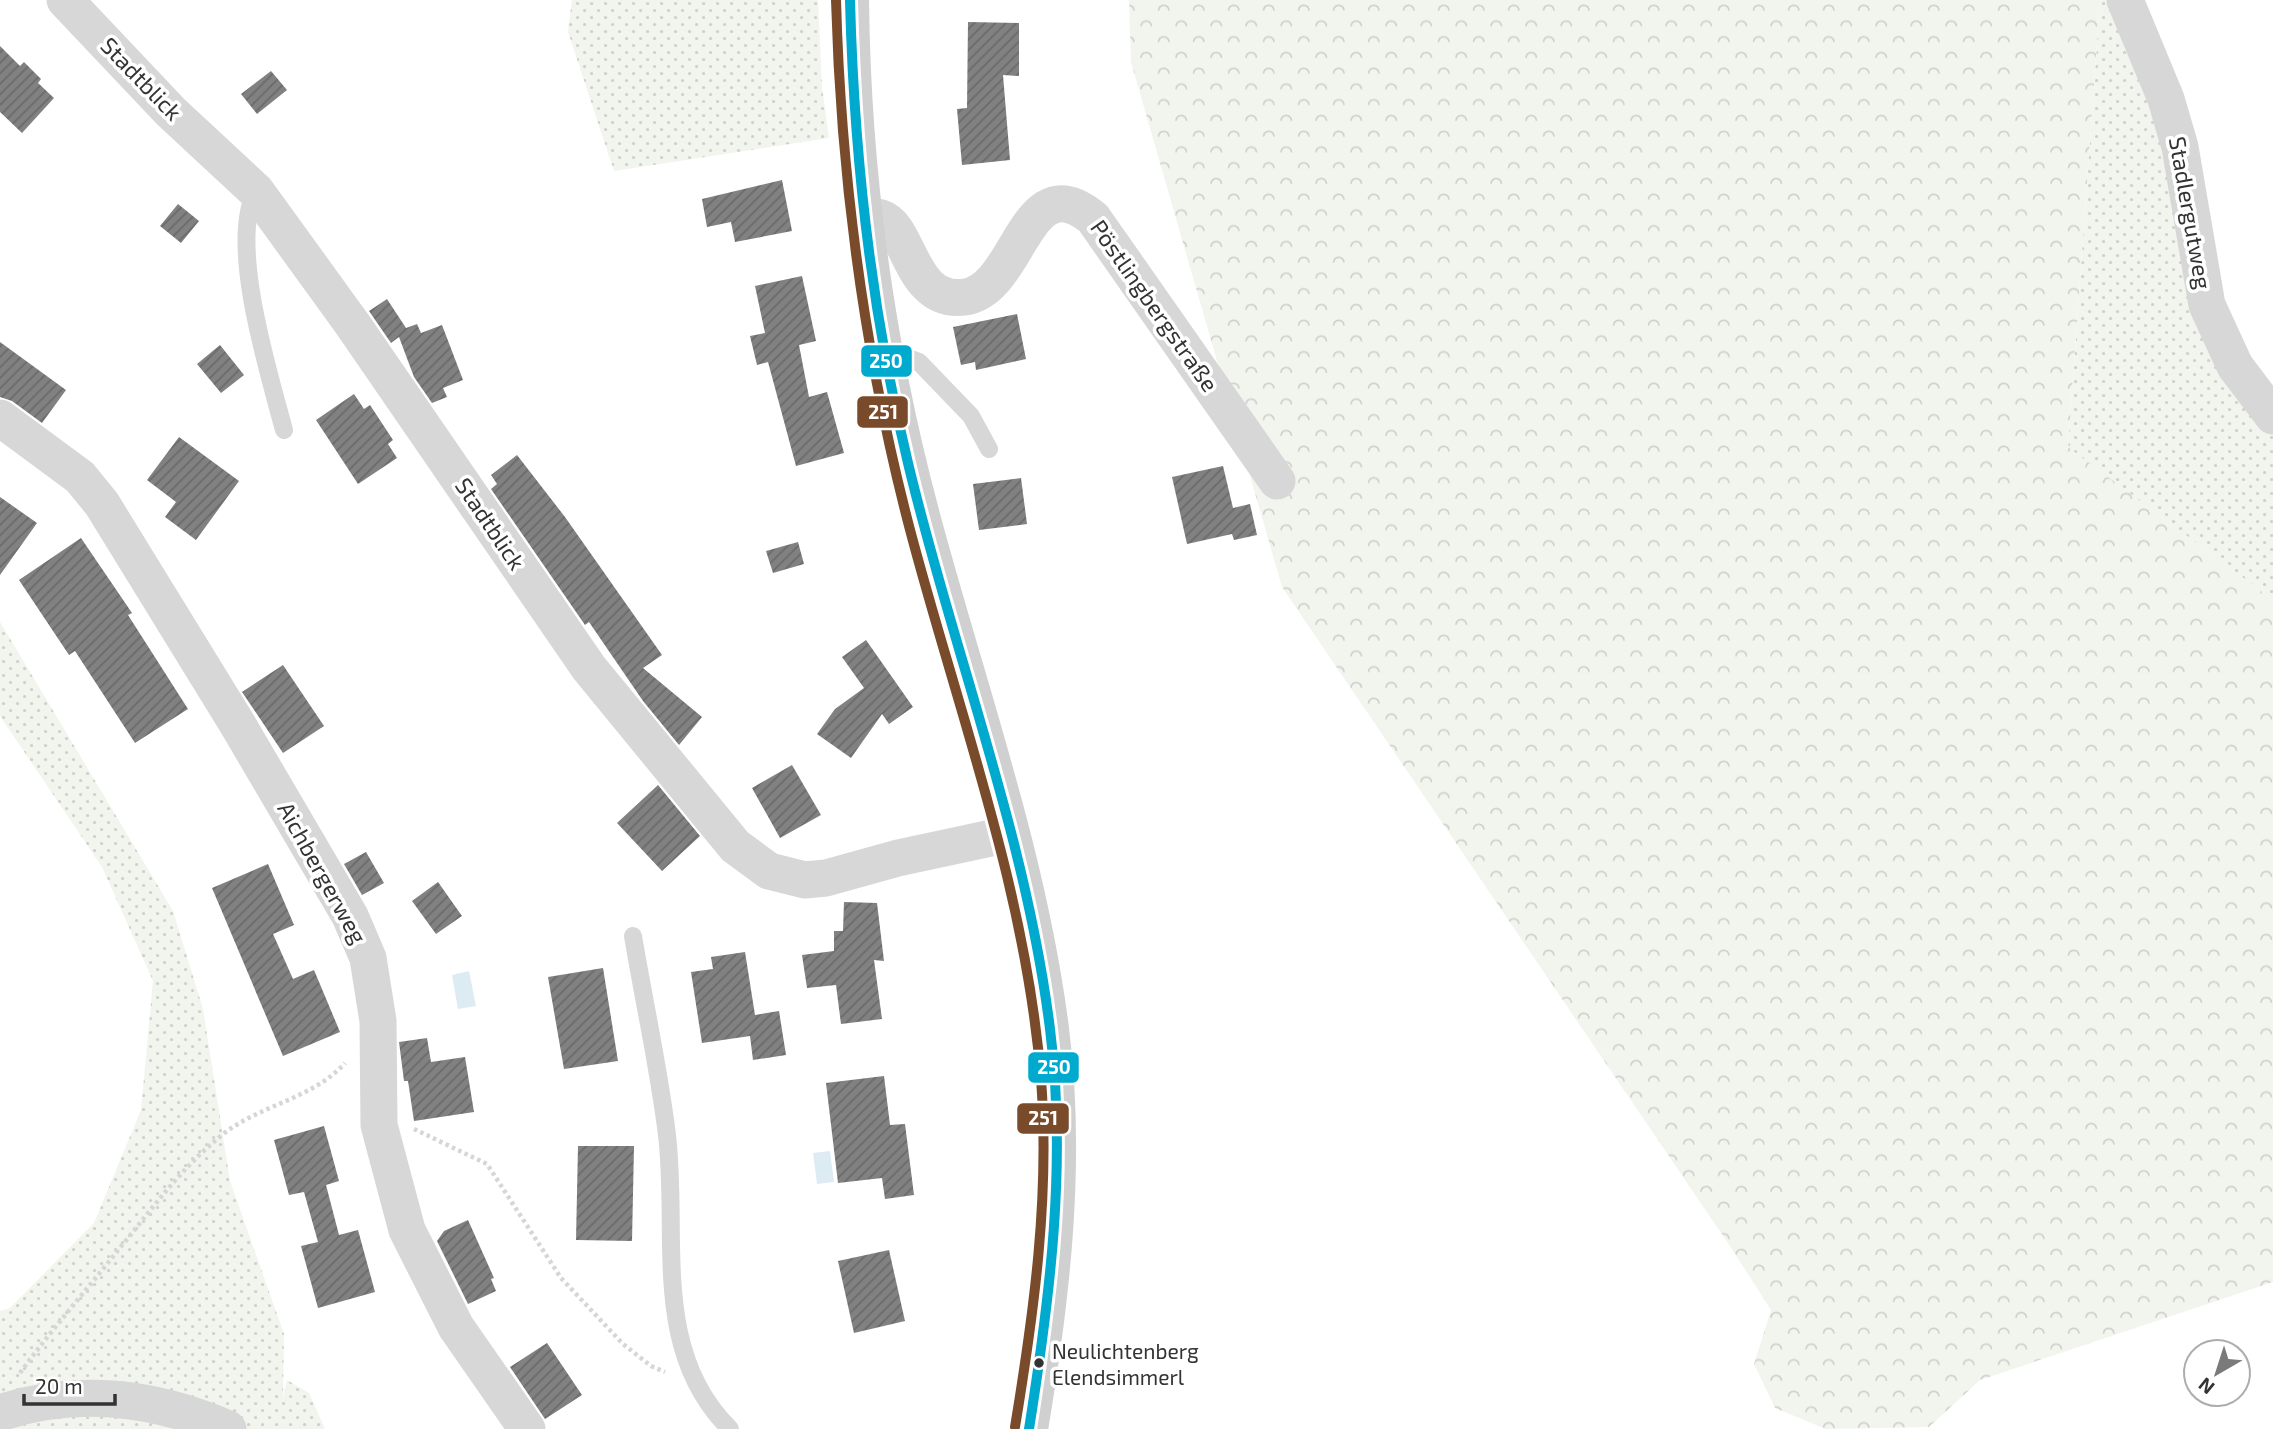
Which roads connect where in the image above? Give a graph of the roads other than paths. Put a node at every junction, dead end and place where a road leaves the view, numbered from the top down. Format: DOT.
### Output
graph roads {
  1 [pos="65,0"];
  2 [pos="850,0"];
  3 [pos="2125,0"];
  4 [pos="256,191"];
  5 [pos="864,217"];
  6 [pos="886,350"];
  7 [pos="2273,415"];
  8 [pos="0,418"];
  9 [pos="284,430"];
  10 [pos="989,449"];
  11 [pos="1278,481"];
  12 [pos="1002,836"];
  13 [pos="633,936"];
  14 [pos="6,1398"];
  15 [pos="228,1429"];
  16 [pos="527,1429"];
  17 [pos="730,1429"];
  18 [pos="1029,1429"];
  1 -- 4 [label="street, Stadtblick"];
  2 -- 5 [label="main road"];
  3 -- 7 [label="street, Stadlergutweg"];
  4 -- 9 [label="lane"];
  4 -- 12 [label="street, Stadtblick"];
  5 -- 6 [label="main road"];
  5 -- 11 [label="street, Pöstlingbergstraße"];
  6 -- 10 [label="lane"];
  6 -- 12 [label="main road"];
  8 -- 16 [label="street, Aichbergerweg"];
  12 -- 18 [label="main road"];
  13 -- 17 [label="lane"];
  14 -- 15 [label="street"];
}
